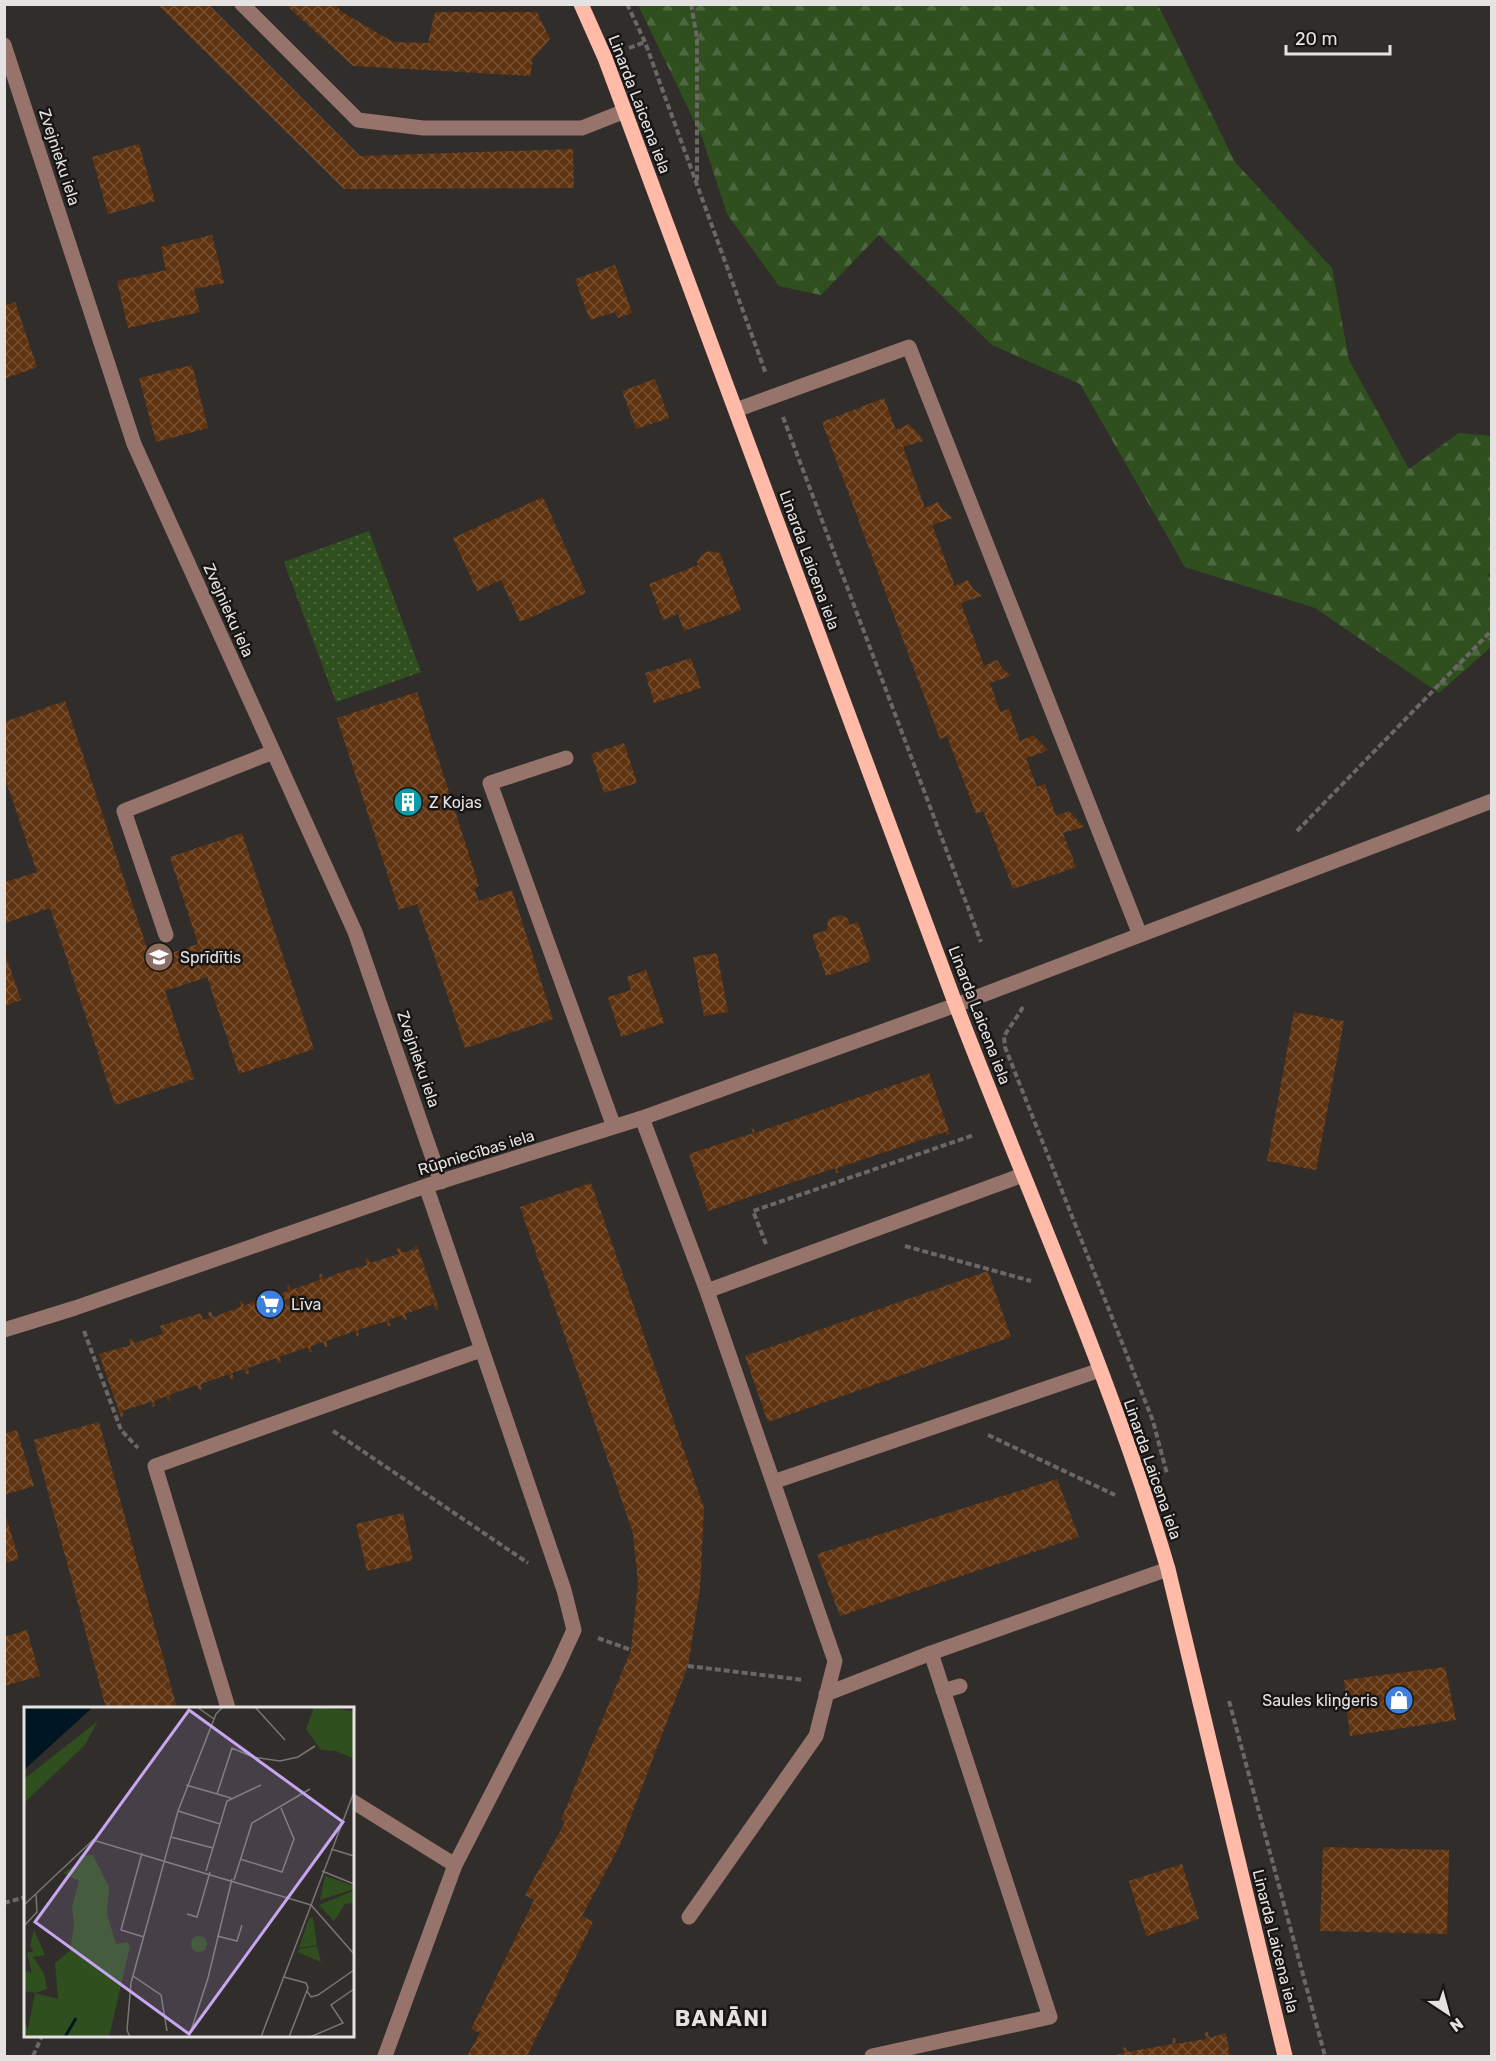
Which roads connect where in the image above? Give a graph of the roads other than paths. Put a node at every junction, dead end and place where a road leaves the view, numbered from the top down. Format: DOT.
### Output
graph roads {
  1 [pos="242,4"];
  2 [pos="581,4"];
  3 [pos="4,45"];
  4 [pos="625,111"];
  5 [pos="736,410"];
  6 [pos="273,752"];
  7 [pos="566,758"];
  8 [pos="1491,801"];
  9 [pos="166,935"];
  10 [pos="1140,935"];
  11 [pos="956,1005"];
  12 [pos="642,1118"];
  13 [pos="614,1127"];
  14 [pos="1023,1175"];
  15 [pos="434,1184"];
  16 [pos="707,1291"];
  17 [pos="4,1330"];
  18 [pos="481,1350"];
  19 [pos="1100,1370"];
  20 [pos="772,1482"];
  21 [pos="1168,1569"];
  22 [pos="930,1653"];
  23 [pos="960,1686"];
  24 [pos="827,1688"];
  25 [pos="943,1691"];
  26 [pos="228,1707"];
  27 [pos="354,1802"];
  28 [pos="455,1865"];
  29 [pos="689,1917"];
  30 [pos="385,2056"];
  31 [pos="872,2056"];
  32 [pos="1285,2056"];
  1 -- 4 [label="street"];
  2 -- 4 [label="main road, Linarda Laicena iela"];
  3 -- 6 [label="street, Zvejnieku iela"];
  4 -- 5 [label="main road, Linarda Laicena iela"];
  5 -- 10 [label="street"];
  5 -- 11 [label="main road, Linarda Laicena iela"];
  6 -- 9 [label="street"];
  6 -- 15 [label="street, Zvejnieku iela"];
  7 -- 13 [label="street"];
  8 -- 10 [label="street, Rūpniecības iela"];
  10 -- 11 [label="street, Rūpniecības iela"];
  11 -- 12 [label="street, Rūpniecības iela"];
  11 -- 14 [label="main road, Linarda Laicena iela"];
  12 -- 13 [label="street, Rūpniecības iela"];
  12 -- 16 [label="street"];
  13 -- 15 [label="street, Rūpniecības iela"];
  14 -- 16 [label="street"];
  14 -- 19 [label="main road, Linarda Laicena iela"];
  15 -- 17 [label="street, Rūpniecības iela"];
  15 -- 18 [label="street, Zvejnieku iela"];
  16 -- 20 [label="street"];
  18 -- 26 [label="street"];
  18 -- 28 [label="street, Zvejnieku iela"];
  19 -- 20 [label="street"];
  19 -- 21 [label="main road, Linarda Laicena iela"];
  20 -- 24 [label="street"];
  21 -- 22 [label="street"];
  21 -- 32 [label="main road, Linarda Laicena iela"];
  22 -- 24 [label="street"];
  22 -- 25 [label="street"];
  23 -- 25 [label="street"];
  24 -- 29 [label="street"];
  25 -- 31 [label="street"];
  27 -- 28 [label="street"];
  28 -- 30 [label="street"];
}
